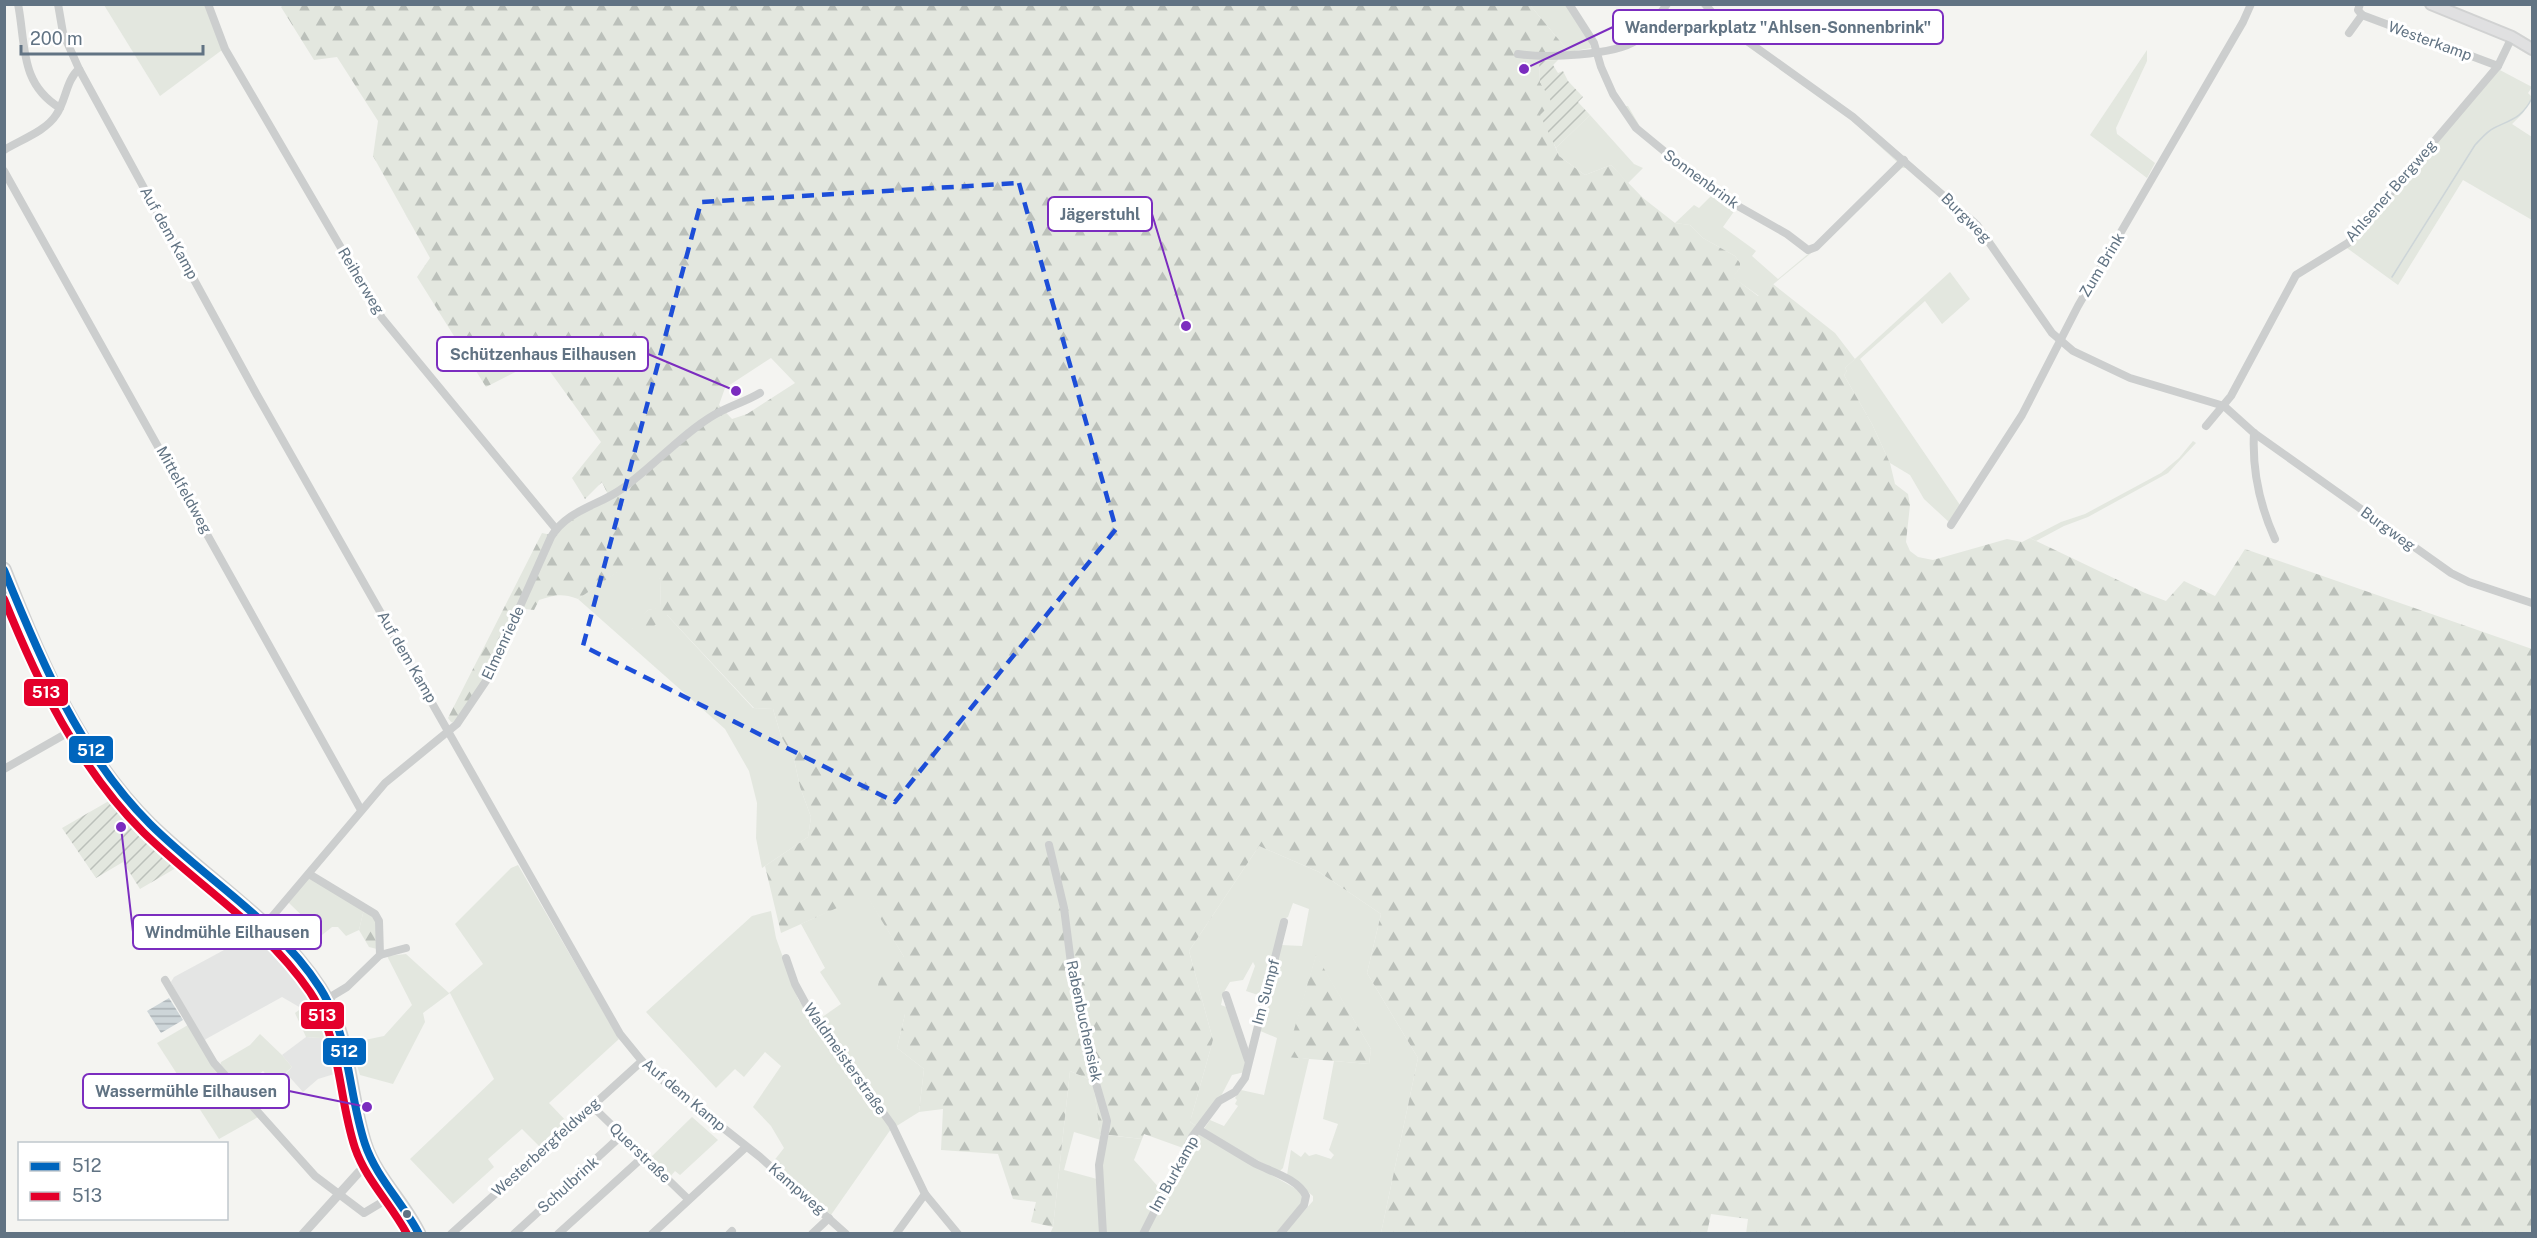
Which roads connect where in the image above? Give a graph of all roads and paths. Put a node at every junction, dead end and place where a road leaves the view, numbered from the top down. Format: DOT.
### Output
graph roads {
  1 [pos="18,4"];
  2 [pos="58,4"];
  3 [pos="208,4"];
  4 [pos="1569,4"];
  5 [pos="1667,4"];
  6 [pos="1705,4"];
  7 [pos="2251,4"];
  8 [pos="2431,4"];
  9 [pos="2359,5"];
  10 [pos="2361,15"];
  11 [pos="2349,33"];
  12 [pos="2512,37"];
  13 [pos="2530,43"];
  14 [pos="1596,51"];
  15 [pos="1518,54"];
  16 [pos="2498,66"];
  17 [pos="79,69"];
  18 [pos="60,108"];
  19 [pos="4,150"];
  20 [pos="1904,160"];
  21 [pos="4,171"];
  22 [pos="2060,341"];
  23 [pos="760,393"];
  24 [pos="2224,406"];
  25 [pos="2206,426"];
  26 [pos="2254,433"];
  27 [pos="1951,525"];
  28 [pos="556,529"];
  29 [pos="2275,540"];
  30 [pos="4,569"];
  31 [pos="2532,603"];
  32 [pos="76,728"];
  33 [pos="449,730"];
  34 [pos="4,769"];
  35 [pos="361,810"];
  36 [pos="1049,845"];
  37 [pos="309,874"];
  38 [pos="1284,922"];
  39 [pos="265,925"];
  40 [pos="406,948"];
  41 [pos="380,955"];
  42 [pos="786,958"];
  43 [pos="165,980"];
  44 [pos="1226,994"];
  45 [pos="327,999"];
  46 [pos="642,1061"];
  47 [pos="1248,1061"];
  48 [pos="592,1106"];
  49 [pos="1199,1130"];
  50 [pos="621,1136"];
  51 [pos="746,1147"];
  52 [pos="643,1157"];
  53 [pos="373,1163"];
  54 [pos="925,1194"];
  55 [pos="338,1195"];
  56 [pos="394,1195"];
  57 [pos="688,1199"];
  58 [pos="829,1218"];
  59 [pos="303,1233"];
  60 [pos="418,1233"];
  61 [pos="451,1233"];
  62 [pos="514,1233"];
  63 [pos="558,1233"];
  64 [pos="652,1233"];
  65 [pos="812,1233"];
  66 [pos="846,1233"];
  67 [pos="896,1233"];
  68 [pos="958,1233"];
  69 [pos="1103,1233"];
  70 [pos="1143,1233"];
  71 [pos="1280,1233"];
  1 -- 18 [label="street"];
  2 -- 17 [label="street, Auf dem Kamp"];
  3 -- 28 [label="street, Reiherweg"];
  4 -- 14 [label="street, Sonnenbrink"];
  5 -- 14 [label="street"];
  6 -- 20 [label="street, Burgweg"];
  7 -- 22 [label="street, Zum Brink"];
  8 -- 12 [label="main road"];
  9 -- 10 [label="street"];
  10 -- 11 [label="street"];
  10 -- 16 [label="street, Westerkamp"];
  12 -- 13 [label="main road"];
  12 -- 16 [label="street, Ahlsener Bergweg"];
  14 -- 15 [label="street"];
  14 -- 20 [label="street, Sonnenbrink"];
  16 -- 24 [label="street, Ahlsener Bergweg"];
  17 -- 18 [label="street"];
  17 -- 33 [label="street, Auf dem Kamp"];
  18 -- 19 [label="street"];
  20 -- 22 [label="street, Burgweg"];
  21 -- 35 [label="street, Mittelfeldweg"];
  22 -- 24 [label="street, Burgweg"];
  22 -- 27 [label="street, Zum Brink"];
  23 -- 28 [label="street, Elmenriede"];
  24 -- 25 [label="street, Ahlsener Bergweg"];
  24 -- 26 [label="street, Burgweg"];
  26 -- 29 [label="street"];
  26 -- 31 [label="street, Burgweg"];
  28 -- 33 [label="street, Elmenriede"];
  30 -- 32 [label="main road"];
  32 -- 34 [label="street"];
  32 -- 39 [label="main road"];
  33 -- 35 [label="street, Elmenriede"];
  33 -- 46 [label="street, Auf dem Kamp"];
  35 -- 37 [label="street, Elmenriede"];
  36 -- 69 [label="street, Rabenbuchensiek"];
  37 -- 39 [label="street, Elmenriede"];
  37 -- 41 [label="street"];
  38 -- 47 [label="street, Im Sumpf"];
  39 -- 45 [label="main road"];
  40 -- 41 [label="street"];
  41 -- 45 [label="street"];
  42 -- 54 [label="street, Waldmeisterstraße"];
  43 -- 55 [label="street"];
  44 -- 47 [label="street"];
  45 -- 53 [label="main road"];
  46 -- 48 [label="street, Westerbergfeldweg"];
  46 -- 51 [label="street, Auf dem Kamp"];
  47 -- 49 [label="street, Im Burkamp"];
  48 -- 50 [label="street, Querstraße"];
  48 -- 61 [label="street, Westerbergfeldweg"];
  49 -- 70 [label="street, Im Burkamp"];
  49 -- 71 [label="street"];
  50 -- 52 [label="street, Querstraße"];
  50 -- 62 [label="street, Schulbrink"];
  51 -- 57 [label="street"];
  51 -- 58 [label="street, Kampweg"];
  52 -- 57 [label="street, Querstraße"];
  52 -- 63 [label="street"];
  53 -- 55 [label="street"];
  53 -- 56 [label="main road"];
  54 -- 67 [label="street"];
  54 -- 68 [label="street, Waldmeisterstraße"];
  55 -- 56 [label="street"];
  55 -- 59 [label="street"];
  56 -- 60 [label="main road"];
  57 -- 64 [label="street"];
  58 -- 65 [label="street"];
  58 -- 66 [label="street, Kampweg"];
}
